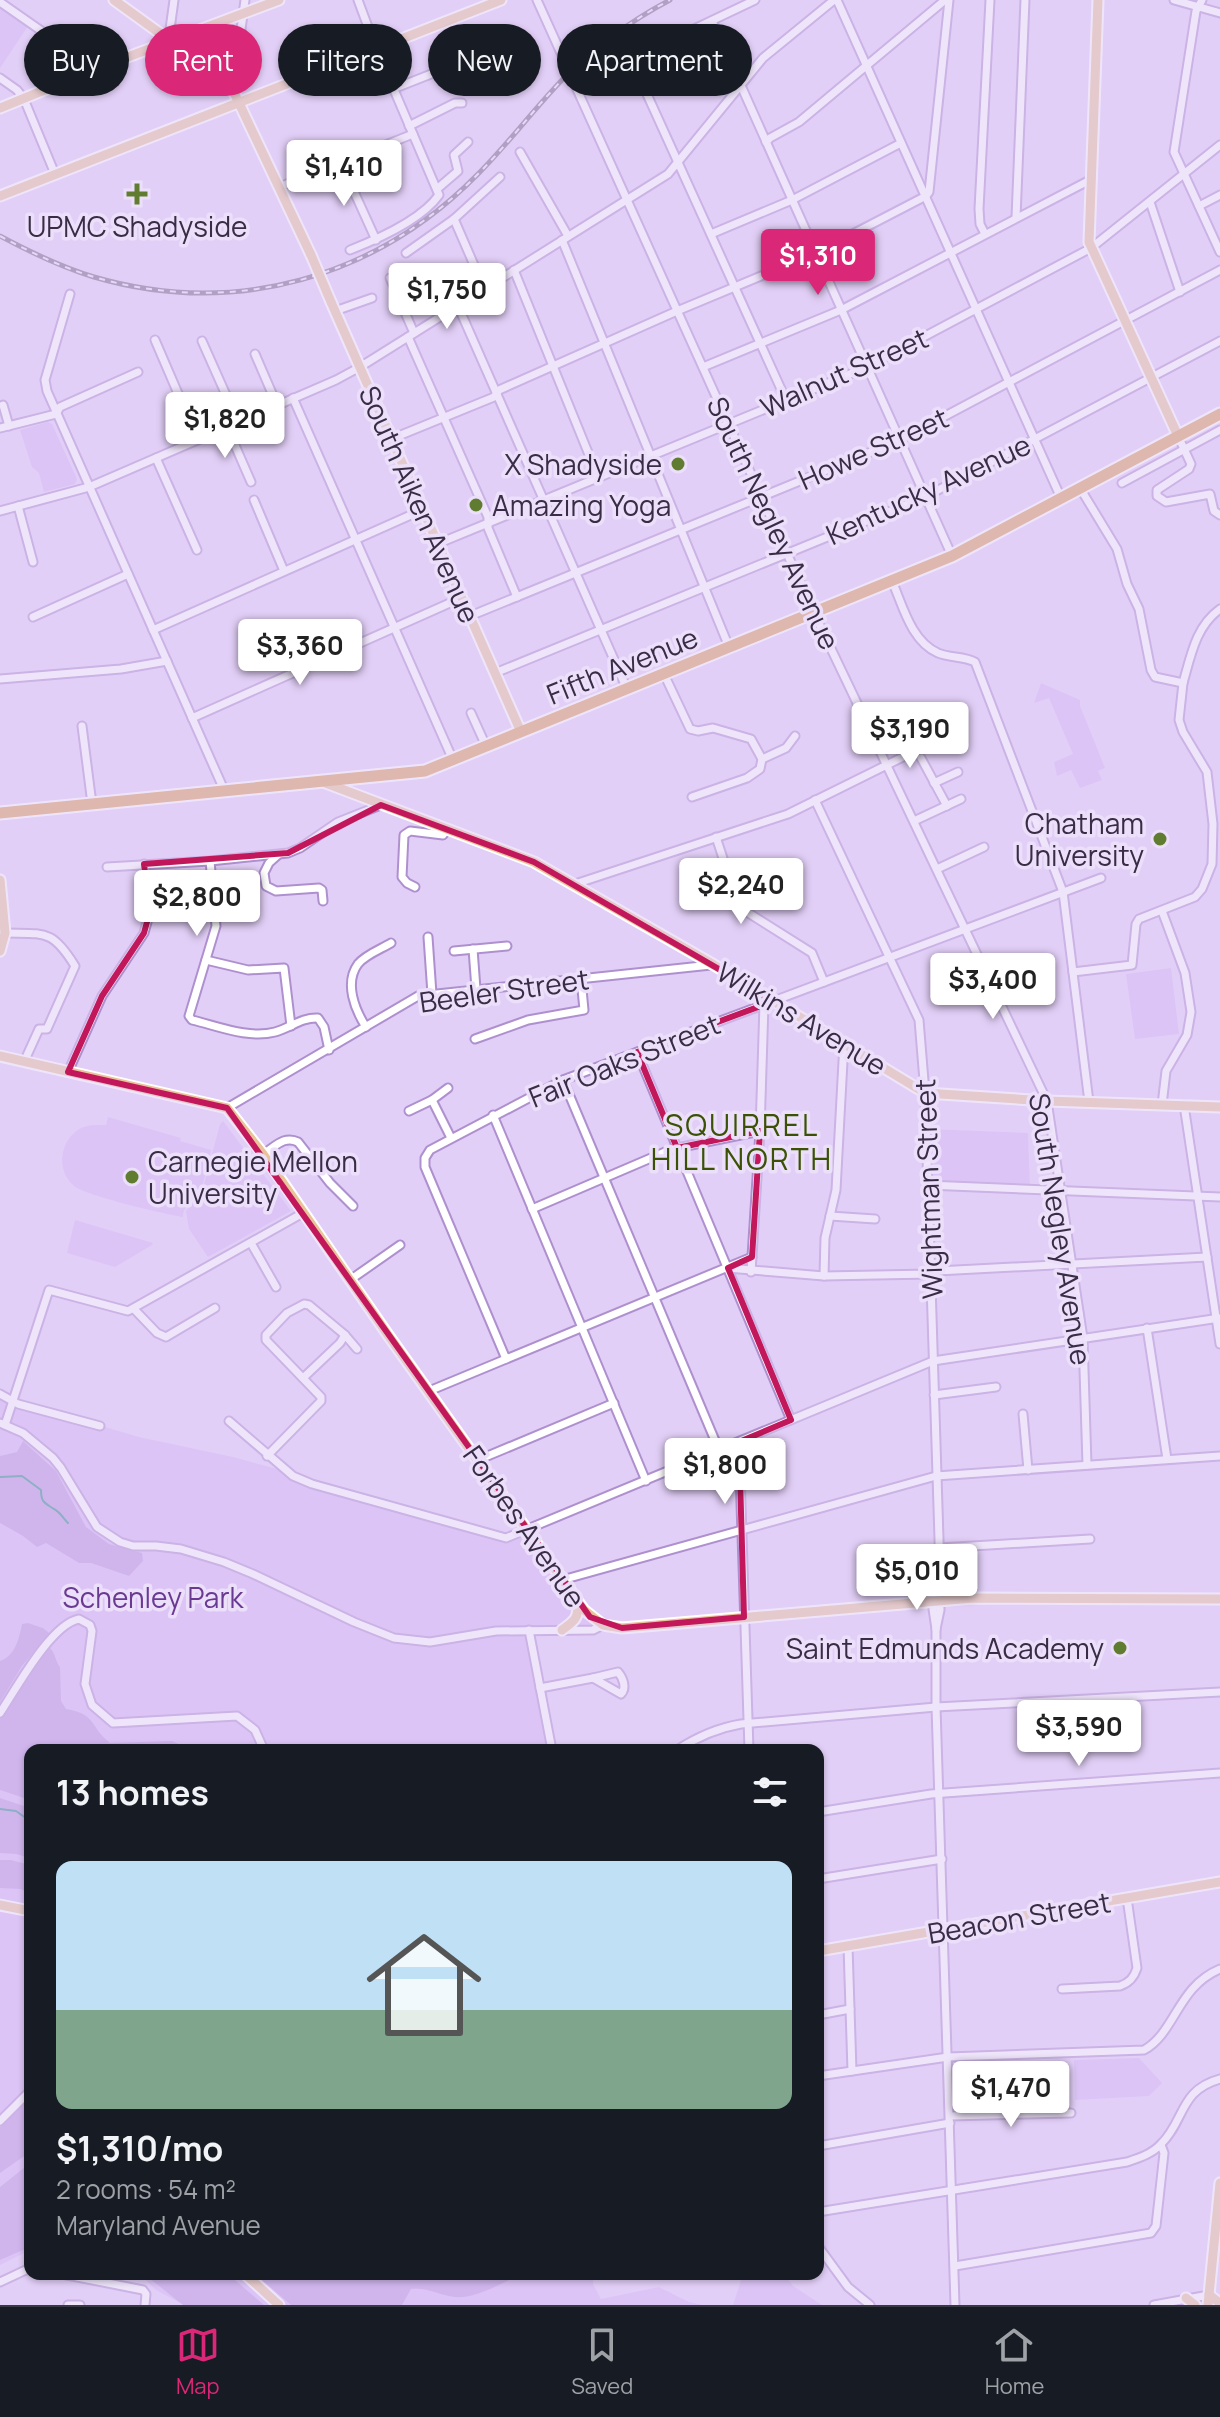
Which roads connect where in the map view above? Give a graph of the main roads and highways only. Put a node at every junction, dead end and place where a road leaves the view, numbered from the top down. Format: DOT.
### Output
graph roads {
  1 [pos="114,0"];
  2 [pos="279,0"];
  3 [pos="501,0"];
  4 [pos="1097,0"];
  5 [pos="147,24"];
  6 [pos="218,24"];
  7 [pos="145,52"];
  8 [pos="237,96"];
  9 [pos="240,102"];
  10 [pos="0,108"];
  11 [pos="0,196"];
  12 [pos="1220,414"];
  13 [pos="1178,436"];
  14 [pos="521,732"];
  15 [pos="323,782"];
  16 [pos="0,813"];
  17 [pos="0,880"];
  18 [pos="0,951"];
  19 [pos="0,1056"];
  20 [pos="1220,1107"];
  21 [pos="1220,1599"];
  22 [pos="576,1600"];
  23 [pos="562,1630"];
  24 [pos="1220,1882"];
  25 [pos="0,1905"];
  26 [pos="24,1910"];
  27 [pos="824,1950"];
  28 [pos="1220,2183"];
  29 [pos="252,2280"];
  30 [pos="1214,2300"];
  31 [pos="279,2305"];
  1 -- 5 [label="main road"];
  2 -- 6 [label="main road"];
  3 -- 9 [label="main road"];
  4 -- 13 [label="main road"];
  7 -- 10 [label="main road"];
  8 -- 9 [label="main road, South Aiken Avenue"];
  9 -- 11 [label="main road"];
  9 -- 14 [label="main road, South Aiken Avenue, bridge"];
  12 -- 13 [label="highway, Fifth Avenue"];
  13 -- 14 [label="highway, Fifth Avenue"];
  14 -- 15 [label="highway, Fifth Avenue"];
  15 -- 16 [label="highway, Fifth Avenue"];
  15 -- 20 [label="main road, Wilkins Avenue"];
  17 -- 18 [label="main road"];
  19 -- 22 [label="main road, Forbes Avenue"];
  21 -- 22 [label="main road, Forbes Avenue"];
  22 -- 23 [label="main road"];
  24 -- 27 [label="main road, Beacon Street"];
  25 -- 26 [label="main road"];
  28 -- 30 [label="main road"];
  29 -- 31 [label="main road"];
}
